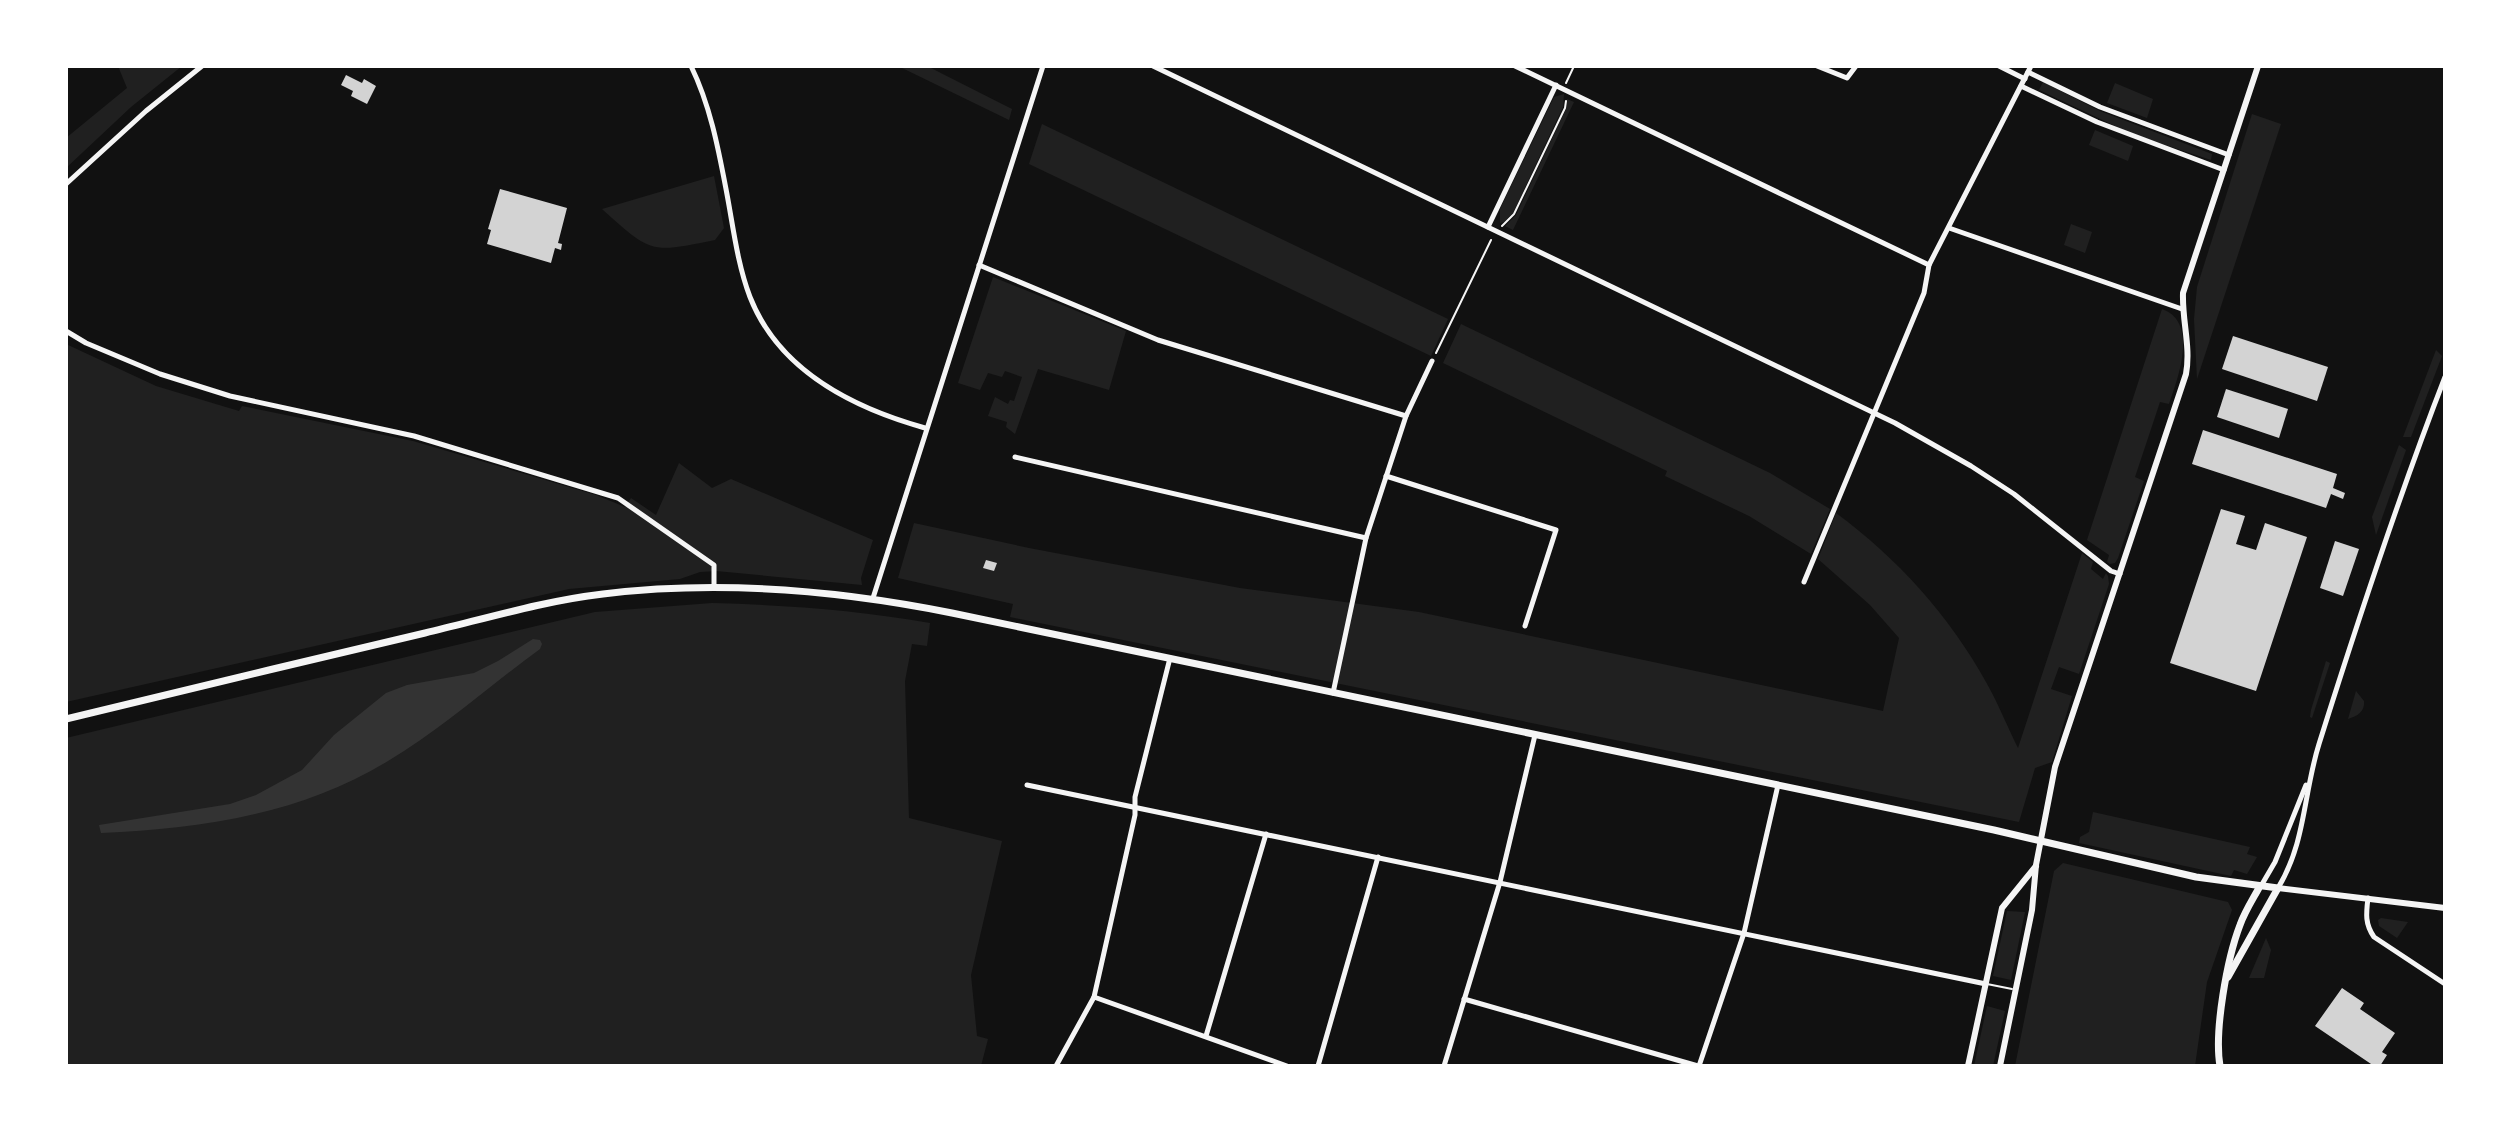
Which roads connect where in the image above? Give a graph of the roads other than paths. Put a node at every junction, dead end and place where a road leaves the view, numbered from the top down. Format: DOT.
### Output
graph roads {
  1 [pos="202,66"];
  2 [pos="691,66"];
  3 [pos="1043,66"];
  4 [pos="1153,66"];
  5 [pos="1515,66"];
  6 [pos="1817,66"];
  7 [pos="1856,66"];
  8 [pos="1999,66"];
  9 [pos="2258,66"];
  10 [pos="2030,69"];
  11 [pos="2025,79"];
  12 [pos="1556,85"];
  13 [pos="2021,86"];
  14 [pos="2229,155"];
  15 [pos="2224,170"];
  16 [pos="66,184"];
  17 [pos="1488,227"];
  18 [pos="1949,228"];
  19 [pos="979,265"];
  20 [pos="1929,265"];
  21 [pos="2182,309"];
  22 [pos="66,331"];
  23 [pos="1432,361"];
  24 [pos="2445,377"];
  25 [pos="1874,412"];
  26 [pos="1406,416"];
  27 [pos="925,428"];
  28 [pos="1015,457"];
  29 [pos="1386,476"];
  30 [pos="1366,538"];
  31 [pos="2120,574"];
  32 [pos="1804,582"];
  33 [pos="714,588"];
  34 [pos="873,598"];
  35 [pos="1525,626"];
  36 [pos="1170,658"];
  37 [pos="1333,693"];
  38 [pos="66,719"];
  39 [pos="1535,735"];
  40 [pos="2309,777"];
  41 [pos="1027,785"];
  42 [pos="1778,785"];
  43 [pos="1135,807"];
  44 [pos="1266,833"];
  45 [pos="2041,840"];
  46 [pos="1378,857"];
  47 [pos="2036,865"];
  48 [pos="1500,882"];
  49 [pos="2260,886"];
  50 [pos="2278,888"];
  51 [pos="2368,898"];
  52 [pos="2445,908"];
  53 [pos="1744,933"];
  54 [pos="2228,977"];
  55 [pos="1986,984"];
  56 [pos="2445,984"];
  57 [pos="2016,990"];
  58 [pos="1094,997"];
  59 [pos="1464,999"];
  60 [pos="1206,1036"];
  61 [pos="1272,1063"];
  62 [pos="1056,1066"];
  63 [pos="1287,1066"];
  64 [pos="1318,1066"];
  65 [pos="1444,1066"];
  66 [pos="1698,1066"];
  67 [pos="1968,1066"];
  68 [pos="2000,1066"];
  69 [pos="2220,1066"];
  1 -- 16 [label="street"];
  2 -- 27 [label="street"];
  3 -- 19 [label="street"];
  4 -- 17 [label="street"];
  5 -- 12 [label="street"];
  6 -- 7 [label="street"];
  8 -- 11 [label="street"];
  9 -- 14 [label="street"];
  10 -- 11 [label="street"];
  10 -- 14 [label="street"];
  11 -- 13 [label="street"];
  12 -- 17 [label="street"];
  12 -- 20 [label="street"];
  13 -- 15 [label="street"];
  13 -- 18 [label="street"];
  14 -- 15 [label="street"];
  15 -- 21 [label="street"];
  17 -- 25 [label="street"];
  18 -- 20 [label="street"];
  18 -- 21 [label="street"];
  19 -- 26 [label="street"];
  19 -- 27 [label="street"];
  20 -- 25 [label="street"];
  21 -- 31 [label="street"];
  22 -- 33 [label="street"];
  23 -- 26 [label="street"];
  24 -- 40 [label="street"];
  25 -- 31 [label="street"];
  25 -- 32 [label="street"];
  26 -- 29 [label="street"];
  27 -- 34 [label="street"];
  28 -- 30 [label="street"];
  29 -- 30 [label="street"];
  29 -- 35 [label="street"];
  30 -- 37 [label="street"];
  31 -- 45 [label="street"];
  33 -- 34 [label="main road"];
  33 -- 38 [label="main road"];
  34 -- 36 [label="main road"];
  36 -- 37 [label="main road"];
  36 -- 43 [label="street"];
  37 -- 39 [label="main road"];
  39 -- 42 [label="main road"];
  39 -- 48 [label="street"];
  40 -- 49 [label="street"];
  40 -- 50 [label="street"];
  41 -- 43 [label="street"];
  42 -- 45 [label="main road"];
  42 -- 53 [label="street"];
  43 -- 44 [label="street"];
  43 -- 58 [label="street"];
  44 -- 46 [label="street"];
  44 -- 60 [label="street"];
  45 -- 47 [label="street"];
  45 -- 49 [label="main road"];
  46 -- 48 [label="street"];
  46 -- 64 [label="street"];
  47 -- 55 [label="street"];
  47 -- 57 [label="street"];
  48 -- 53 [label="street"];
  48 -- 59 [label="street"];
  49 -- 50 [label="main road"];
  49 -- 54 [label="main road"];
  50 -- 51 [label="street"];
  50 -- 54 [label="main road"];
  51 -- 52 [label="street"];
  51 -- 56 [label="street"];
  53 -- 55 [label="street"];
  53 -- 66 [label="street"];
  54 -- 69 [label="main road"];
  55 -- 57 [label="lane"];
  55 -- 67 [label="street"];
  57 -- 68 [label="street"];
  58 -- 60 [label="street"];
  58 -- 62 [label="street"];
  59 -- 65 [label="street"];
  59 -- 66 [label="street"];
  60 -- 61 [label="street"];
  61 -- 63 [label="street"];
}
